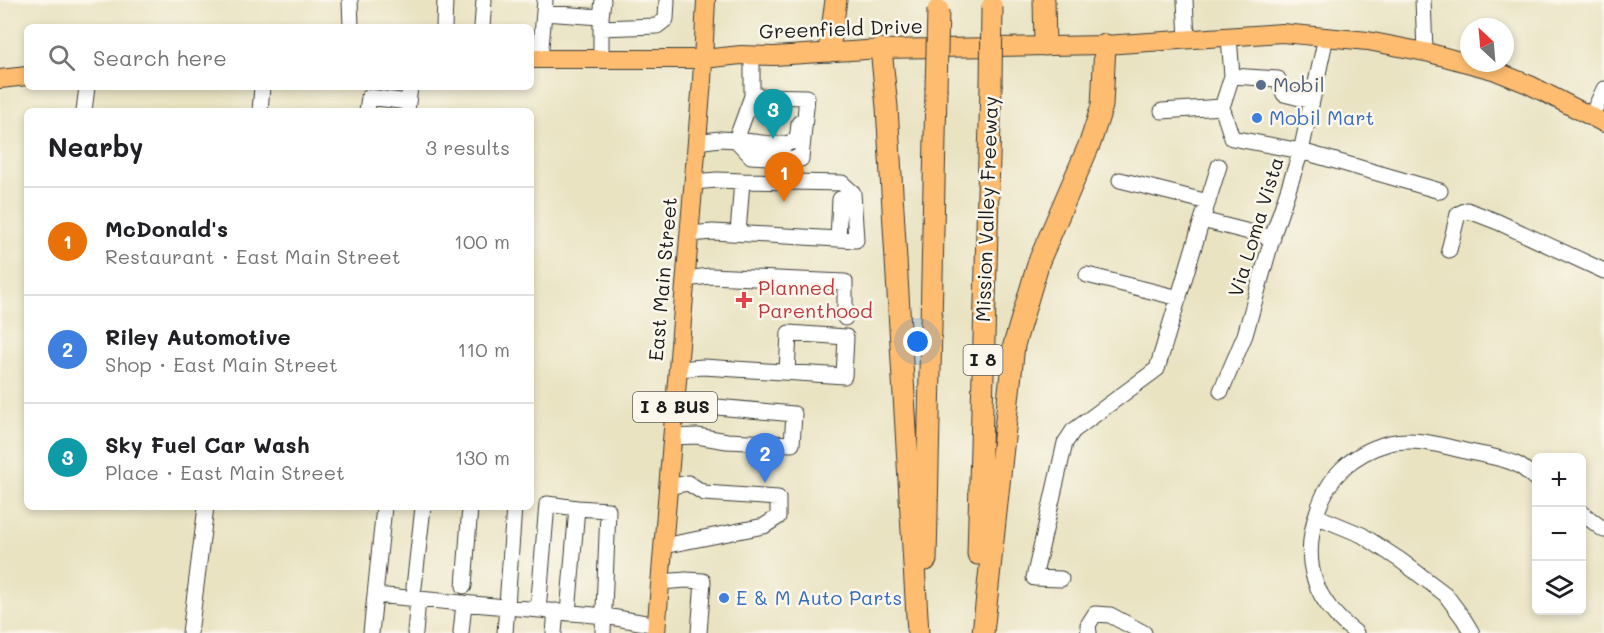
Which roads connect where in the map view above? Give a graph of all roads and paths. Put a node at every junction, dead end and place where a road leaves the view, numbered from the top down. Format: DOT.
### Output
graph roads {
  1 [pos="350,0"];
  2 [pos="446,0"];
  3 [pos="484,0"];
  4 [pos="603,0"];
  5 [pos="667,0"];
  6 [pos="706,0"];
  7 [pos="836,0"];
  8 [pos="1044,0"];
  9 [pos="1185,0"];
  10 [pos="1423,0"];
  11 [pos="992,3"];
  12 [pos="938,5"];
  13 [pos="544,6"];
  14 [pos="601,22"];
  15 [pos="351,24"];
  16 [pos="444,24"];
  17 [pos="482,24"];
  18 [pos="1229,37"];
  19 [pos="1326,37"];
  20 [pos="1187,39"];
  21 [pos="1045,45"];
  22 [pos="1105,45"];
  23 [pos="881,49"];
  24 [pos="829,51"];
  25 [pos="1425,51"];
  26 [pos="752,55"];
  27 [pos="601,58"];
  28 [pos="536,59"];
  29 [pos="703,59"];
  30 [pos="24,76"];
  31 [pos="1233,76"];
  32 [pos="0,79"];
  33 [pos="1604,89"];
  34 [pos="87,90"];
  35 [pos="262,90"];
  36 [pos="752,96"];
  37 [pos="409,100"];
  38 [pos="1312,101"];
  39 [pos="1222,107"];
  40 [pos="84,108"];
  41 [pos="260,108"];
  42 [pos="367,108"];
  43 [pos="1162,111"];
  44 [pos="1597,120"];
  45 [pos="736,140"];
  46 [pos="696,142"];
  47 [pos="1301,151"];
  48 [pos="1219,166"];
  49 [pos="1120,180"];
  50 [pos="742,181"];
  51 [pos="693,182"];
  52 [pos="1440,191"];
  53 [pos="840,199"];
  54 [pos="1208,202"];
  55 [pos="1202,220"];
  56 [pos="738,233"];
  57 [pos="689,234"];
  58 [pos="1273,238"];
  59 [pos="838,239"];
  60 [pos="1449,250"];
  61 [pos="1604,271"];
  62 [pos="1087,274"];
  63 [pos="685,279"];
  64 [pos="1179,298"];
  65 [pos="845,318"];
  66 [pos="678,369"];
  67 [pos="787,372"];
  68 [pos="1221,391"];
  69 [pos="717,407"];
  70 [pos="672,437"];
  71 [pos="1532,476"];
  72 [pos="668,487"];
  73 [pos="577,508"];
  74 [pos="206,510"];
  75 [pos="384,510"];
  76 [pos="423,510"];
  77 [pos="470,510"];
  78 [pos="514,510"];
  79 [pos="1316,516"];
  80 [pos="1586,517"];
  81 [pos="1604,530"];
  82 [pos="663,546"];
  83 [pos="1061,579"];
  84 [pos="660,582"];
  85 [pos="464,586"];
  86 [pos="416,593"];
  87 [pos="375,595"];
  88 [pos="464,603"];
  89 [pos="507,607"];
  90 [pos="538,610"];
  91 [pos="562,612"];
  92 [pos="604,616"];
  93 [pos="656,629"];
  94 [pos="190,633"];
  95 [pos="371,633"];
  96 [pos="415,633"];
  97 [pos="461,633"];
  98 [pos="505,633"];
  99 [pos="554,633"];
  100 [pos="603,633"];
  101 [pos="699,633"];
  102 [pos="918,633"];
  103 [pos="924,633"];
  104 [pos="977,633"];
  105 [pos="983,633"];
  106 [pos="1089,633"];
  107 [pos="1144,633"];
  108 [pos="1356,633"];
  109 [pos="1472,633"];
  1 -- 15 [label="street"];
  2 -- 16 [label="street"];
  3 -- 17 [label="street"];
  4 -- 14 [label="street"];
  5 -- 14 [label="street"];
  6 -- 29 [label="main road, East Main Street / I 8 BUS"];
  7 -- 24 [label="highway"];
  8 -- 21 [label="highway"];
  9 -- 20 [label="street"];
  10 -- 25 [label="street"];
  11 -- 104 [label="highway, Mission Valley Freeway / I 8, bridge"];
  12 -- 103 [label="highway, bridge"];
  13 -- 14 [label="street"];
  13 -- 28 [label="street"];
  14 -- 27 [label="street"];
  18 -- 19 [label="main road, Greenfield Drive"];
  18 -- 20 [label="main road, Greenfield Drive"];
  18 -- 31 [label="street"];
  19 -- 25 [label="main road, Greenfield Drive"];
  19 -- 38 [label="street, Via Loma Vista"];
  20 -- 22 [label="main road, Greenfield Drive"];
  21 -- 22 [label="main road, Greenfield Drive"];
  21 -- 23 [label="main road, Greenfield Drive"];
  22 -- 105 [label="highway"];
  23 -- 24 [label="main road, Greenfield Drive"];
  23 -- 102 [label="highway"];
  24 -- 26 [label="main road, Greenfield Drive"];
  25 -- 44 [label="main road, Greenfield Drive"];
  26 -- 29 [label="main road, Greenfield Drive"];
  26 -- 36 [label="street"];
  27 -- 28 [label="main road, Greenfield Drive"];
  27 -- 29 [label="main road, Greenfield Drive"];
  29 -- 46 [label="main road, East Main Street / I 8 BUS"];
  30 -- 32 [label="main road"];
  31 -- 38 [label="street"];
  31 -- 39 [label="street"];
  33 -- 44 [label="street"];
  34 -- 40 [label="street"];
  35 -- 41 [label="street"];
  36 -- 45 [label="street"];
  36 -- 45 [label="street"];
  37 -- 42 [label="street"];
  38 -- 47 [label="street, Via Loma Vista"];
  39 -- 43 [label="street"];
  39 -- 47 [label="street"];
  45 -- 46 [label="street"];
  46 -- 51 [label="main road, East Main Street / I 8 BUS"];
  47 -- 52 [label="street"];
  47 -- 58 [label="street, Via Loma Vista"];
  48 -- 54 [label="street"];
  49 -- 54 [label="street"];
  50 -- 51 [label="street"];
  50 -- 56 [label="street"];
  50 -- 59 [label="street"];
  51 -- 57 [label="main road, East Main Street / I 8 BUS"];
  53 -- 59 [label="street"];
  54 -- 55 [label="street"];
  55 -- 58 [label="street"];
  55 -- 64 [label="street"];
  56 -- 57 [label="street"];
  56 -- 59 [label="street"];
  57 -- 63 [label="main road, East Main Street / I 8 BUS"];
  58 -- 68 [label="street, Via Loma Vista"];
  60 -- 61 [label="street"];
  62 -- 64 [label="street"];
  63 -- 65 [label="street"];
  63 -- 66 [label="main road, East Main Street / I 8 BUS"];
  64 -- 83 [label="street"];
  66 -- 67 [label="street"];
  66 -- 70 [label="main road, East Main Street / I 8 BUS"];
  67 -- 67 [label="street"];
  69 -- 70 [label="street"];
  70 -- 72 [label="main road, East Main Street / I 8 BUS"];
  71 -- 79 [label="street"];
  72 -- 82 [label="main road, East Main Street / I 8 BUS"];
  72 -- 82 [label="street"];
  73 -- 90 [label="street"];
  73 -- 91 [label="street"];
  73 -- 92 [label="street"];
  74 -- 94 [label="street"];
  75 -- 87 [label="street"];
  76 -- 86 [label="street"];
  77 -- 85 [label="street"];
  78 -- 89 [label="street"];
  79 -- 108 [label="street"];
  79 -- 109 [label="street"];
  80 -- 81 [label="street"];
  82 -- 84 [label="main road, East Main Street / I 8 BUS"];
  84 -- 93 [label="main road, East Main Street / I 8 BUS"];
  84 -- 101 [label="street"];
  86 -- 87 [label="street"];
  86 -- 88 [label="street"];
  86 -- 96 [label="street"];
  87 -- 95 [label="street"];
  88 -- 89 [label="street"];
  88 -- 97 [label="street"];
  89 -- 90 [label="street"];
  89 -- 98 [label="street"];
  90 -- 91 [label="street"];
  91 -- 92 [label="street"];
  91 -- 99 [label="street"];
  92 -- 93 [label="street"];
  92 -- 100 [label="street"];
  106 -- 107 [label="street"];
}
